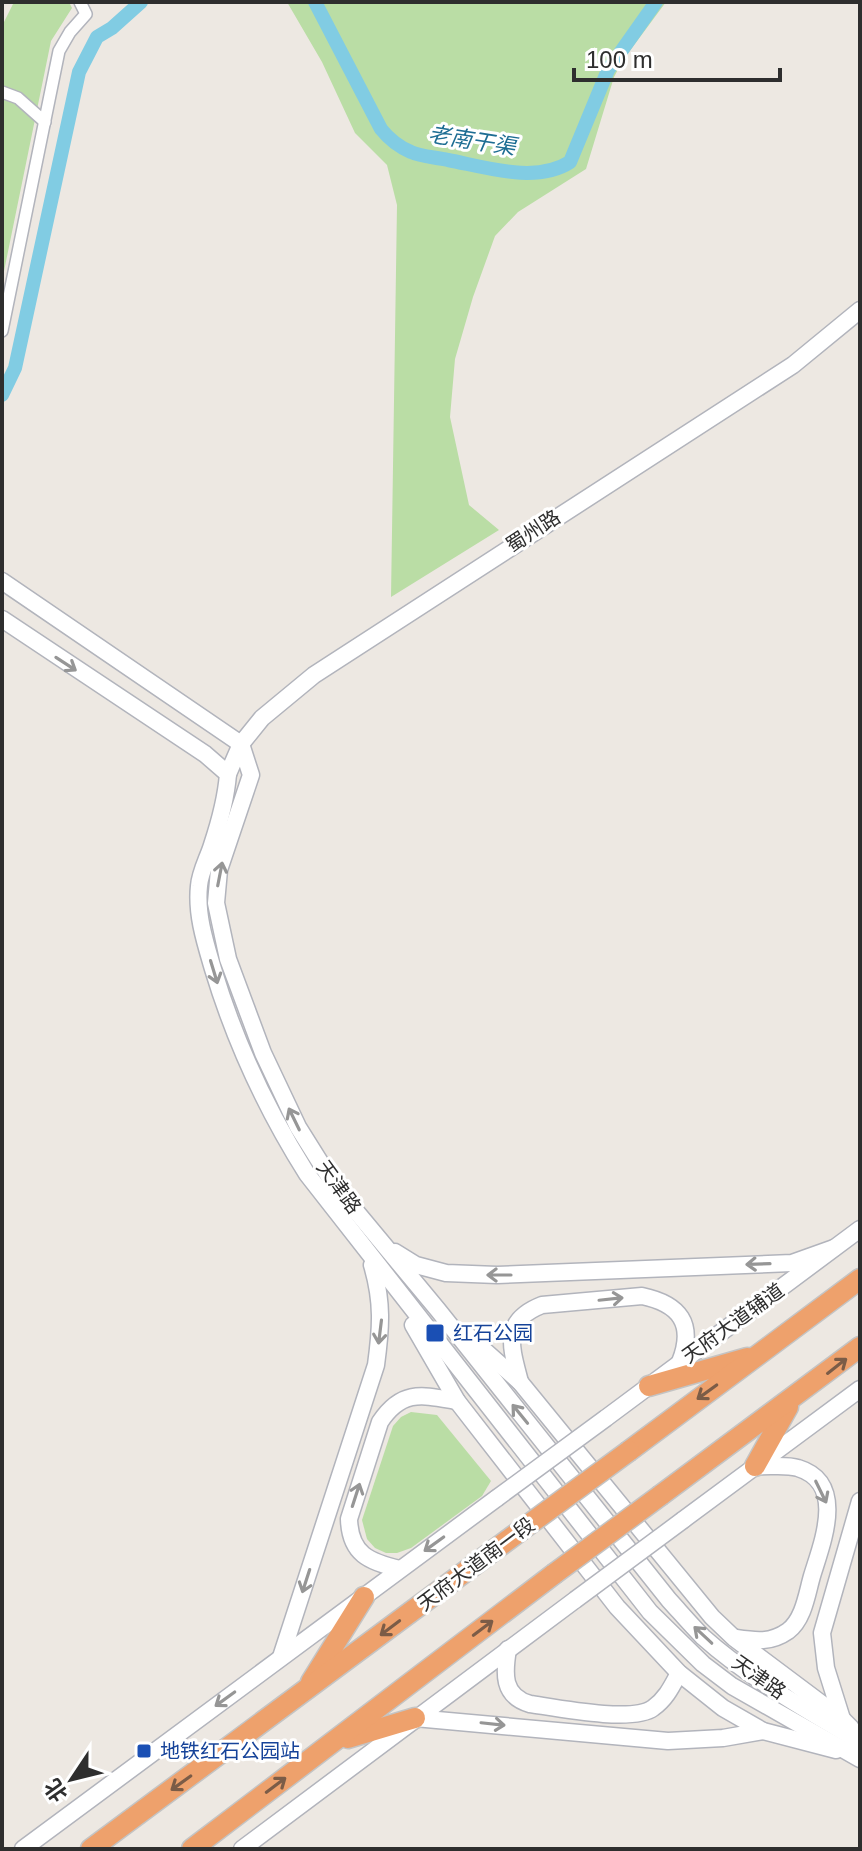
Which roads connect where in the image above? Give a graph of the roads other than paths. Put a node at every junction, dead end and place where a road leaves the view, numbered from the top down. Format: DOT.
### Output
graph roads {
  1 [pos="80,2"];
  2 [pos="2,92"];
  3 [pos="45,122"];
  4 [pos="860,310"];
  5 [pos="2,331"];
  6 [pos="2,581"];
  7 [pos="2,619"];
  8 [pos="241,744"];
  9 [pos="228,774"];
  10 [pos="860,1229"];
  11 [pos="834,1248"];
  12 [pos="376,1251"];
  13 [pos="860,1279"];
  14 [pos="390,1282"];
  15 [pos="438,1310"];
  16 [pos="860,1347"];
  17 [pos="759,1354"];
  18 [pos="679,1363"];
  19 [pos="520,1382"];
  20 [pos="649,1386"];
  21 [pos="860,1389"];
  22 [pos="792,1400"];
  23 [pos="457,1401"];
  24 [pos="755,1466"];
  25 [pos="860,1501"];
  26 [pos="400,1569"];
  27 [pos="364,1597"];
  28 [pos="734,1638"];
  29 [pos="508,1649"];
  30 [pos="280,1658"];
  31 [pos="679,1673"];
  32 [pos="305,1692"];
  33 [pos="415,1718"];
  34 [pos="842,1719"];
  35 [pos="763,1731"];
  36 [pos="332,1743"];
  37 [pos="858,1748"];
  38 [pos="96,1845"];
  39 [pos="23,1849"];
  40 [pos="78,1849"];
  41 [pos="192,1849"];
  42 [pos="242,1849"];
  1 -- 3 [label="street"];
  2 -- 3 [label="street"];
  3 -- 5 [label="street"];
  4 -- 8 [label="street, 蜀州路"];
  6 -- 8 [label="street"];
  7 -- 9 [label="street, one-way"];
  8 -- 9 [label="street, 蜀州路"];
  12 -- 8 [label="street, 天津路, one-way"];
  9 -- 12 [label="street, 天津路, one-way"];
  10 -- 11 [label="street, 天府大道辅道"];
  11 -- 12 [label="street, one-way"];
  11 -- 18 [label="street, 天府大道辅道"];
  12 -- 14 [label="street, 天津路"];
  12 -- 15 [label="street, 天津路"];
  12 -- 30 [label="street, one-way"];
  13 -- 17 [label="highway, 天府大道南一段"];
  14 -- 23 [label="street"];
  14 -- 37 [label="street, 天津路"];
  15 -- 19 [label="street"];
  37 -- 15 [label="street, 天津路, one-way"];
  22 -- 16 [label="highway, one-way"];
  17 -- 20 [label="highway"];
  17 -- 32 [label="highway, 天府大道南一段, one-way, bridge"];
  19 -- 18 [label="street, one-way"];
  18 -- 20 [label="street, 天府大道辅道"];
  19 -- 28 [label="street"];
  20 -- 26 [label="street, 天府大道辅道, one-way, bridge"];
  21 -- 24 [label="street"];
  22 -- 24 [label="highway"];
  36 -- 22 [label="highway, one-way, bridge"];
  26 -- 23 [label="street, one-way"];
  23 -- 31 [label="street"];
  24 -- 28 [label="street, one-way"];
  24 -- 29 [label="street, bridge"];
  25 -- 34 [label="street"];
  26 -- 27 [label="street, 天府大道辅道"];
  27 -- 30 [label="street, 天府大道辅道"];
  27 -- 32 [label="highway"];
  28 -- 34 [label="street"];
  29 -- 31 [label="street"];
  29 -- 33 [label="street"];
  30 -- 39 [label="street, 天府大道辅道, one-way"];
  31 -- 35 [label="street"];
  32 -- 38 [label="highway, 天府大道南一段, one-way"];
  33 -- 35 [label="street, one-way"];
  33 -- 36 [label="highway"];
  33 -- 42 [label="street"];
  34 -- 37 [label="street"];
  35 -- 37 [label="street"];
  41 -- 36 [label="highway, one-way"];
  38 -- 40 [label="highway, 天府大道南一段"];
}
